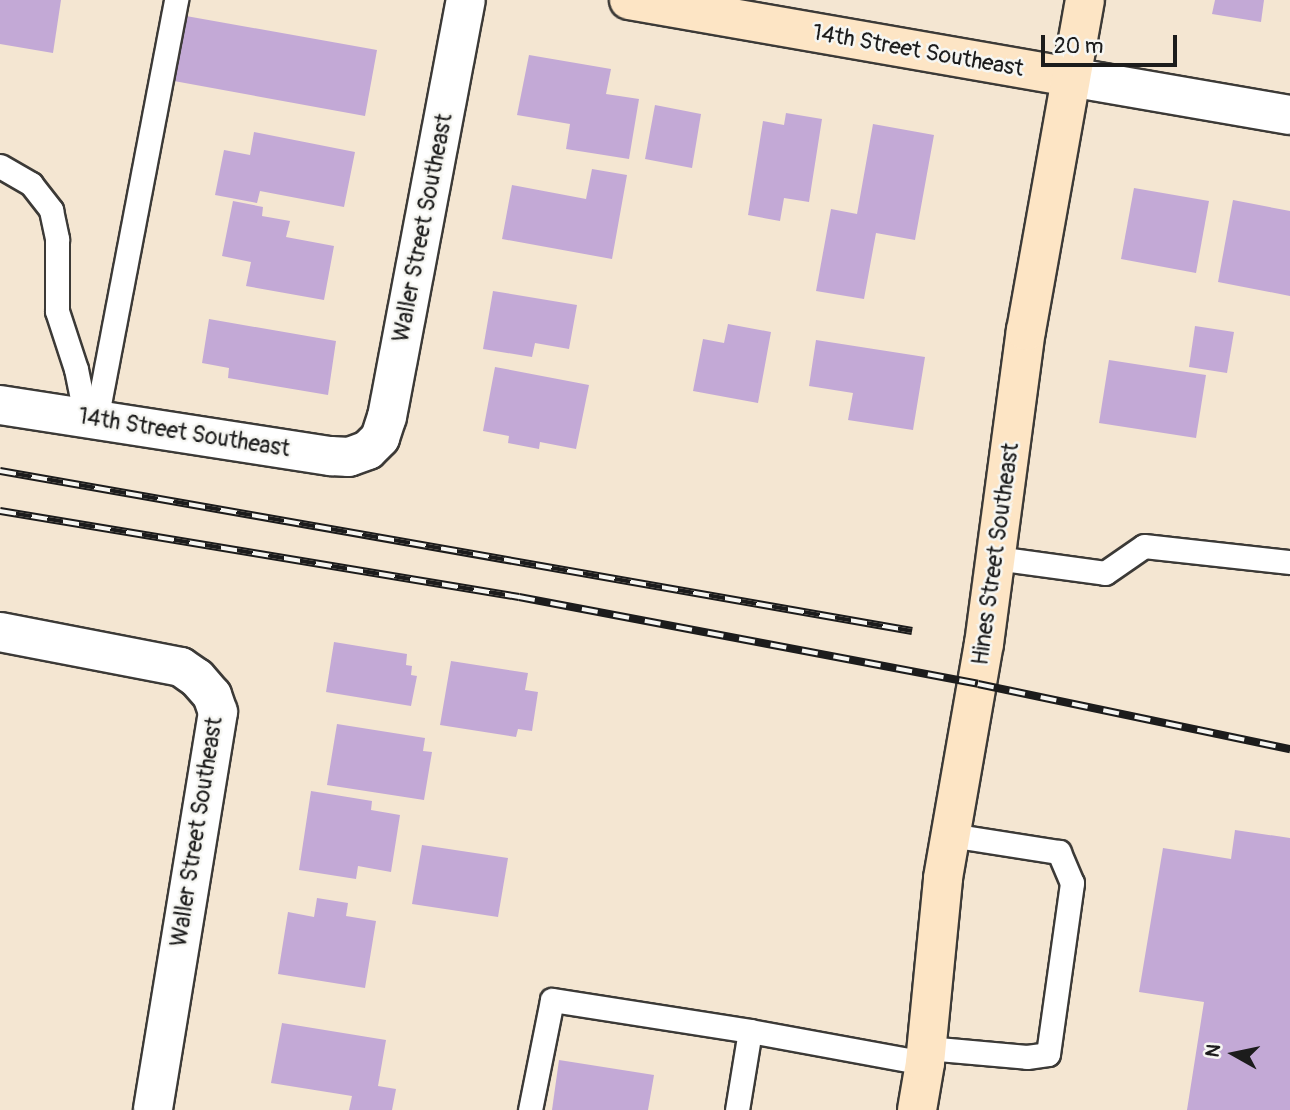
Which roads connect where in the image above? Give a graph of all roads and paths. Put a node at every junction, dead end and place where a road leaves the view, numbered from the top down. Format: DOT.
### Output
graph roads {
  1 [pos="176,0"];
  2 [pos="466,0"];
  3 [pos="629,0"];
  4 [pos="1085,0"];
  5 [pos="1070,77"];
  6 [pos="1290,115"];
  7 [pos="0,166"];
  8 [pos="0,405"];
  9 [pos="91,419"];
  10 [pos="368,450"];
  11 [pos="996,558"];
  12 [pos="1290,562"];
  13 [pos="0,632"];
  14 [pos="951,835"];
  15 [pos="750,1031"];
  16 [pos="926,1055"];
  17 [pos="153,1110"];
  18 [pos="530,1110"];
  19 [pos="737,1110"];
  20 [pos="917,1110"];
  1 -- 9 [label="lane"];
  2 -- 10 [label="street, Waller Street Southeast"];
  3 -- 5 [label="street, 14th Street Southeast"];
  4 -- 5 [label="street, Hines Street Southeast"];
  5 -- 6 [label="street, 14th Street Southeast"];
  5 -- 11 [label="street, Hines Street Southeast"];
  7 -- 9 [label="lane"];
  8 -- 9 [label="street, 14th Street Southeast"];
  9 -- 10 [label="street, 14th Street Southeast"];
  11 -- 12 [label="lane"];
  11 -- 14 [label="street, Hines Street Southeast"];
  13 -- 17 [label="street, Waller Street Southeast"];
  14 -- 16 [label="street, Hines Street Southeast"];
  14 -- 16 [label="lane"];
  15 -- 16 [label="lane"];
  15 -- 18 [label="lane"];
  15 -- 19 [label="lane"];
  16 -- 20 [label="street, Hines Street Southeast"];
}
